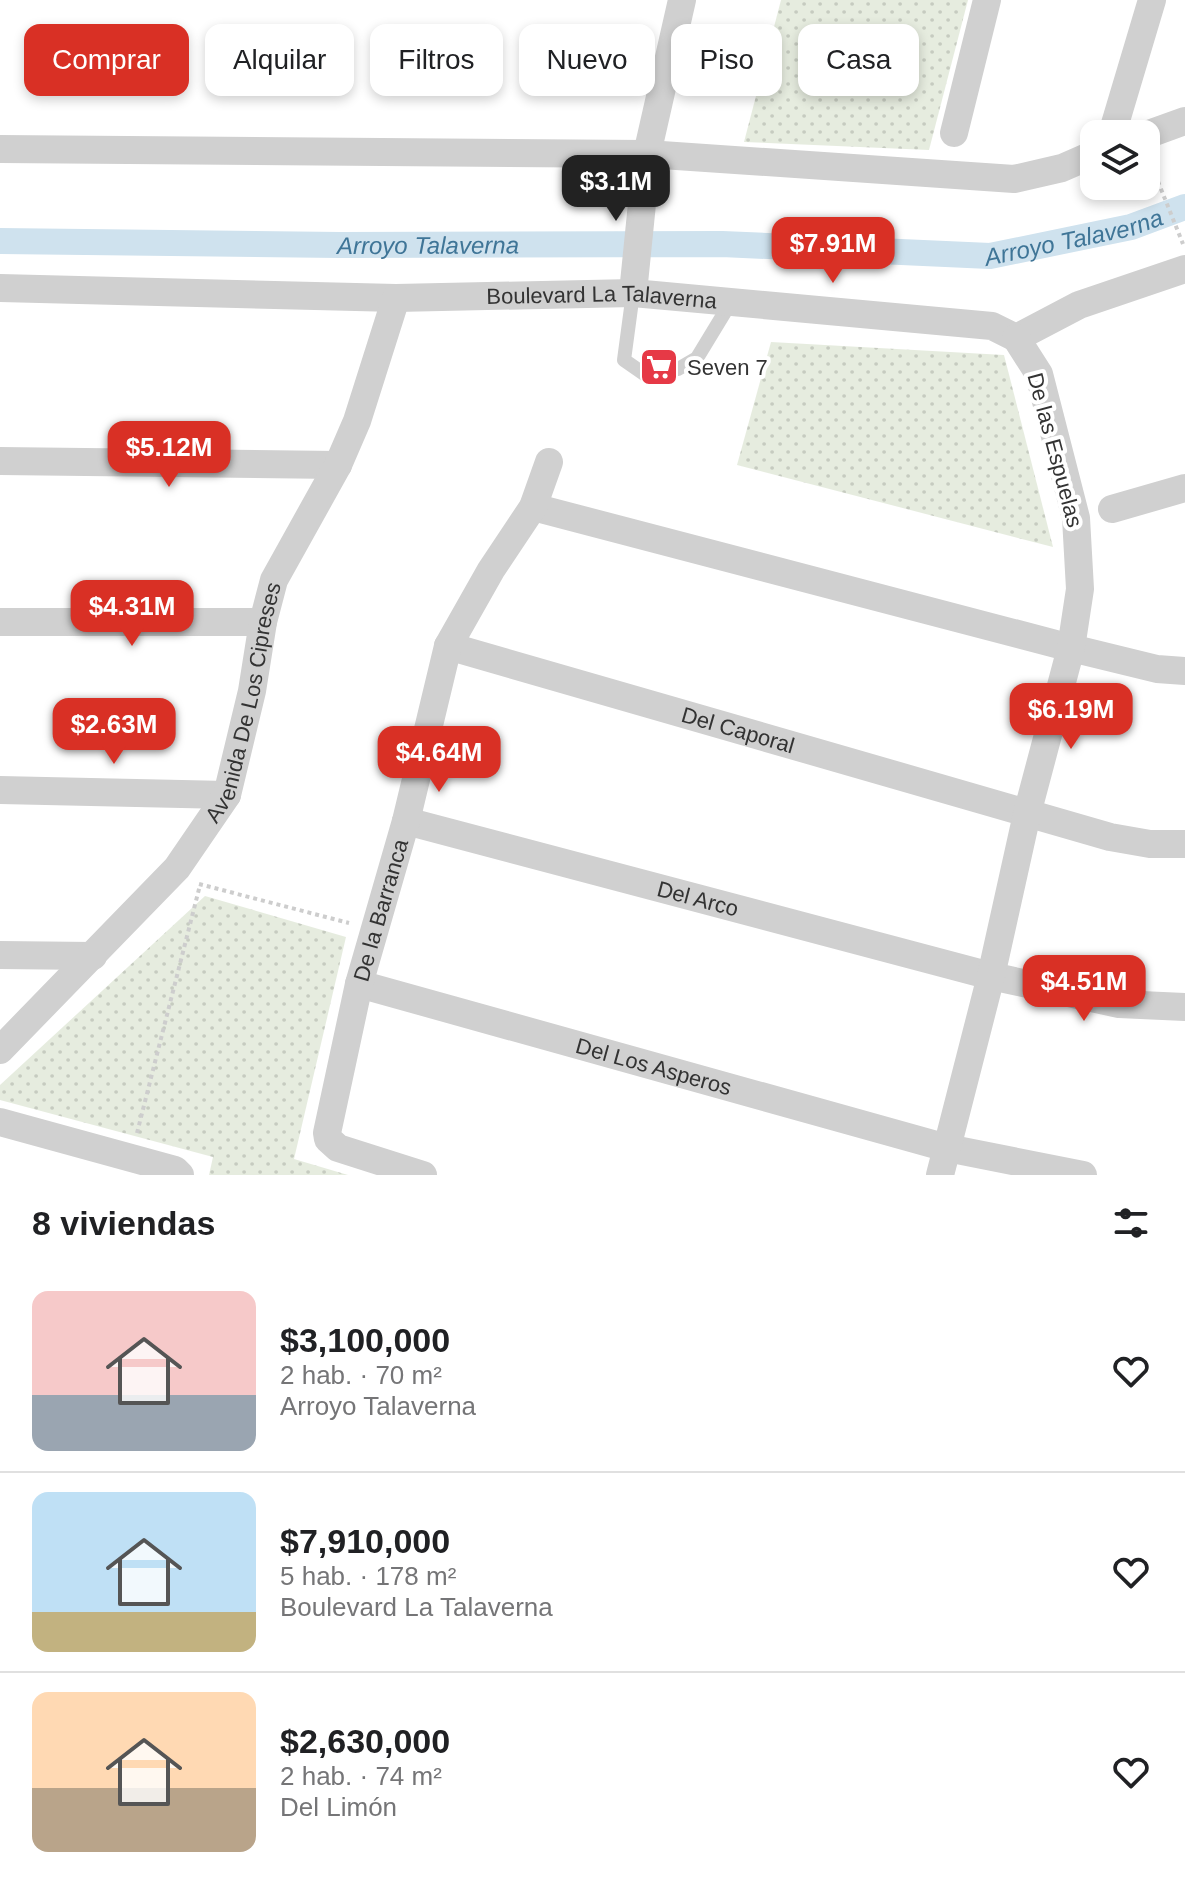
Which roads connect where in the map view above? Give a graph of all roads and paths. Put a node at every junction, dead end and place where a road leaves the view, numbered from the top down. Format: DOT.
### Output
graph roads {
  1 [pos="682,0"];
  2 [pos="987,0"];
  3 [pos="1152,0"];
  4 [pos="1116,120"];
  5 [pos="1185,121"];
  6 [pos="1160,130"];
  7 [pos="954,133"];
  8 [pos="0,149"];
  9 [pos="647,154"];
  10 [pos="1080,160"];
  11 [pos="1160,187"];
  12 [pos="1185,250"];
  13 [pos="1185,269"];
  14 [pos="635,281"];
  15 [pos="0,288"];
  16 [pos="396,298"];
  17 [pos="731,302"];
  18 [pos="1016,338"];
  19 [pos="0,461"];
  20 [pos="549,462"];
  21 [pos="338,465"];
  22 [pos="1185,488"];
  23 [pos="533,507"];
  24 [pos="1112,509"];
  25 [pos="0,622"];
  26 [pos="263,622"];
  27 [pos="448,646"];
  28 [pos="1071,648"];
  29 [pos="1185,671"];
  30 [pos="0,790"];
  31 [pos="227,795"];
  32 [pos="1027,814"];
  33 [pos="406,821"];
  34 [pos="1185,844"];
  35 [pos="177,868"];
  36 [pos="200,885"];
  37 [pos="374,929"];
  38 [pos="0,955"];
  39 [pos="93,956"];
  40 [pos="991,976"];
  41 [pos="359,984"];
  42 [pos="1185,1007"];
  43 [pos="0,1050"];
  44 [pos="0,1122"];
  45 [pos="131,1158"];
  46 [pos="944,1162"];
  47 [pos="180,1175"];
  48 [pos="423,1175"];
  49 [pos="1083,1175"];
  1 -- 9 [label="street"];
  2 -- 7 [label="street"];
  3 -- 4 [label="street"];
  5 -- 6 [label="street"];
  8 -- 9 [label="street"];
  9 -- 10 [label="street"];
  9 -- 14 [label="street"];
  11 -- 12 [label="path"];
  13 -- 18 [label="street"];
  14 -- 16 [label="street, Boulevard La Talaverna"];
  14 -- 17 [label="street, Boulevard La Talaverna"];
  14 -- 17 [label="lane"];
  15 -- 16 [label="street, Boulevard La Talaverna"];
  16 -- 21 [label="street, Avenida De Los Cipreses"];
  17 -- 18 [label="street, Boulevard La Talaverna"];
  18 -- 28 [label="street, De las Espuelas"];
  19 -- 21 [label="street"];
  20 -- 23 [label="street, De la Barranca"];
  21 -- 26 [label="street, Avenida De Los Cipreses"];
  22 -- 24 [label="street"];
  23 -- 27 [label="street, De la Barranca"];
  23 -- 28 [label="street"];
  25 -- 26 [label="street"];
  26 -- 31 [label="street, Avenida De Los Cipreses"];
  27 -- 32 [label="street, Del Caporal"];
  27 -- 33 [label="street, De la Barranca"];
  28 -- 29 [label="street"];
  28 -- 32 [label="street, De las Espuelas"];
  30 -- 31 [label="street"];
  31 -- 35 [label="street, Avenida De Los Cipreses"];
  32 -- 34 [label="street"];
  32 -- 40 [label="street, De las Espuelas"];
  33 -- 37 [label="street, De la Barranca"];
  33 -- 40 [label="street, Del Arco"];
  35 -- 36 [label="path"];
  35 -- 39 [label="street, Avenida De Los Cipreses"];
  36 -- 37 [label="path"];
  36 -- 45 [label="path"];
  37 -- 41 [label="street, De la Barranca"];
  38 -- 39 [label="street"];
  39 -- 43 [label="street, Avenida De Los Cipreses"];
  40 -- 42 [label="street, Del Arco"];
  40 -- 46 [label="street, De las Espuelas"];
  41 -- 46 [label="street, Del Los Asperos"];
  41 -- 48 [label="street, De la Barranca"];
  44 -- 45 [label="street"];
  45 -- 47 [label="street"];
  46 -- 49 [label="street, Del Los Asperos"];
}
